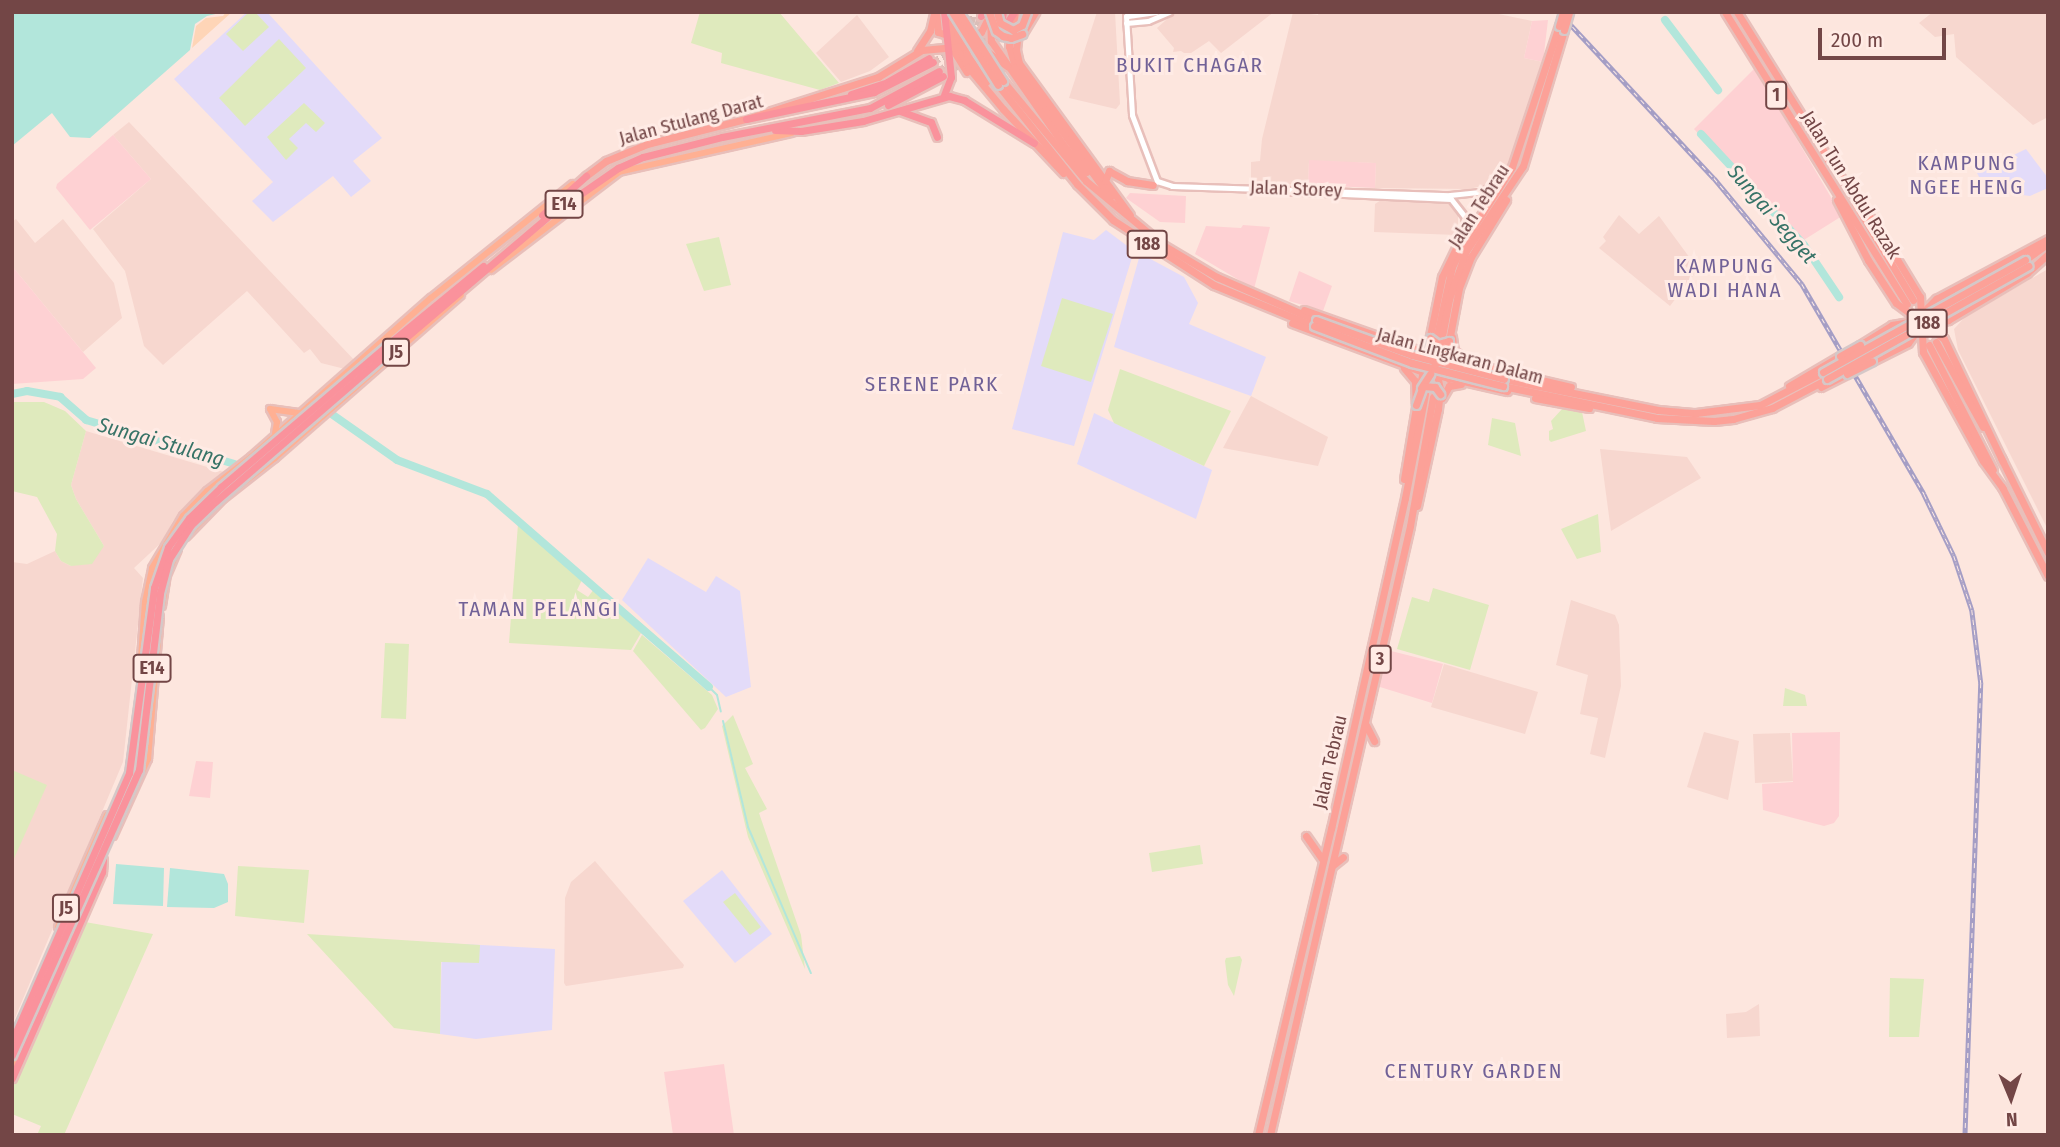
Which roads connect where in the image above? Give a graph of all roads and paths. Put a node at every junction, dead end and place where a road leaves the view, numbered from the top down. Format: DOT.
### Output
graph roads {
  1 [pos="935,12"];
  2 [pos="954,12"];
  3 [pos="989,12"];
  4 [pos="1014,12"];
  5 [pos="1025,12"];
  6 [pos="1035,12"];
  7 [pos="1156,12"];
  8 [pos="1169,12"];
  9 [pos="1563,12"];
  10 [pos="1569,12"];
  11 [pos="1725,12"];
  12 [pos="1737,12"];
  13 [pos="1001,14"];
  14 [pos="1126,19"];
  15 [pos="1561,28"];
  16 [pos="954,36"];
  17 [pos="998,36"];
  18 [pos="955,45"];
  19 [pos="928,48"];
  20 [pos="915,54"];
  21 [pos="931,60"];
  22 [pos="949,64"];
  23 [pos="1543,65"];
  24 [pos="1007,66"];
  25 [pos="941,73"];
  26 [pos="1001,83"];
  27 [pos="1540,84"];
  28 [pos="1540,95"];
  29 [pos="937,99"];
  30 [pos="900,111"];
  31 [pos="746,119"];
  32 [pos="1015,123"];
  33 [pos="755,130"];
  34 [pos="801,131"];
  35 [pos="937,137"];
  36 [pos="1034,143"];
  37 [pos="586,176"];
  38 [pos="1827,177"];
  39 [pos="1504,180"];
  40 [pos="1105,182"];
  41 [pos="1077,184"];
  42 [pos="1153,185"];
  43 [pos="1227,187"];
  44 [pos="1510,190"];
  45 [pos="1106,191"];
  46 [pos="1116,206"];
  47 [pos="1133,220"];
  48 [pos="1477,222"];
  49 [pos="1463,237"];
  50 [pos="2048,242"];
  51 [pos="1139,251"];
  52 [pos="1160,253"];
  53 [pos="2048,253"];
  54 [pos="2026,263"];
  55 [pos="1226,290"];
  56 [pos="1936,299"];
  57 [pos="1913,300"];
  58 [pos="1268,301"];
  59 [pos="1896,303"];
  60 [pos="1948,320"];
  61 [pos="1922,322"];
  62 [pos="1315,323"];
  63 [pos="1453,324"];
  64 [pos="1892,324"];
  65 [pos="1437,339"];
  66 [pos="1936,342"];
  67 [pos="1406,347"];
  68 [pos="1902,347"];
  69 [pos="1420,351"];
  70 [pos="1923,352"];
  71 [pos="1426,358"];
  72 [pos="1455,360"];
  73 [pos="1401,365"];
  74 [pos="1487,368"];
  75 [pos="1414,369"];
  76 [pos="1432,369"];
  77 [pos="1825,376"];
  78 [pos="1449,379"];
  79 [pos="1476,385"];
  80 [pos="1425,394"];
  81 [pos="1437,396"];
  82 [pos="1416,405"];
  83 [pos="1744,408"];
  84 [pos="1772,408"];
  85 [pos="1438,409"];
  86 [pos="1638,410"];
  87 [pos="300,413"];
  88 [pos="1667,415"];
  89 [pos="290,425"];
  90 [pos="306,428"];
  91 [pos="273,437"];
  92 [pos="2003,489"];
  93 [pos="229,494"];
  94 [pos="1401,512"];
  95 [pos="1410,526"];
  96 [pos="2048,552"];
  97 [pos="157,556"];
  98 [pos="172,562"];
  99 [pos="152,568"];
  100 [pos="167,575"];
  101 [pos="2048,576"];
  102 [pos="1365,724"];
  103 [pos="1374,741"];
  104 [pos="1306,836"];
  105 [pos="1343,858"];
  106 [pos="103,860"];
  107 [pos="1323,860"];
  108 [pos="1331,867"];
  109 [pos="12,1033"];
  110 [pos="12,1041"];
  111 [pos="12,1055"];
  112 [pos="12,1065"];
  113 [pos="12,1078"];
  114 [pos="1279,1091"];
  115 [pos="1262,1115"];
  116 [pos="1251,1135"];
  117 [pos="1258,1135"];
  118 [pos="1264,1135"];
  119 [pos="1270,1135"];
  1 -- 16 [label="highway"];
  1 -- 20 [label="highway"];
  2 -- 16 [label="highway"];
  2 -- 16 [label="highway"];
  2 -- 26 [label="highway, Jalan Lingkaran Dalam / 188, bridge"];
  3 -- 6 [label="highway, bridge"];
  3 -- 16 [label="highway"];
  3 -- 24 [label="highway"];
  4 -- 17 [label="highway"];
  4 -- 45 [label="highway"];
  5 -- 13 [label="highway, bridge"];
  5 -- 40 [label="highway"];
  7 -- 14 [label="main road"];
  8 -- 14 [label="main road"];
  9 -- 15 [label="highway, Jalan Tebrau, bridge"];
  10 -- 15 [label="highway, Jalan Tebrau, bridge"];
  11 -- 38 [label="highway, Jalan Tun Abdul Razak / 1"];
  12 -- 57 [label="highway, Jalan Tun Abdul Razak / 1"];
  14 -- 43 [label="main road"];
  15 -- 27 [label="highway, Jalan Tebrau"];
  15 -- 28 [label="highway, Jalan Tebrau"];
  16 -- 18 [label="highway"];
  16 -- 18 [label="highway"];
  18 -- 19 [label="highway"];
  18 -- 22 [label="highway"];
  18 -- 24 [label="highway"];
  18 -- 32 [label="highway"];
  18 -- 32 [label="highway"];
  19 -- 20 [label="highway"];
  19 -- 22 [label="highway"];
  20 -- 31 [label="highway"];
  21 -- 31 [label="highway, Jalan Stulang Darat / E14"];
  22 -- 29 [label="highway"];
  23 -- 27 [label="highway"];
  24 -- 45 [label="highway"];
  25 -- 33 [label="highway, E14"];
  26 -- 41 [label="highway, Jalan Lingkaran Dalam / 188"];
  26 -- 46 [label="highway, Jalan Lingkaran Dalam / 188"];
  27 -- 28 [label="highway, Jalan Tebrau"];
  28 -- 39 [label="highway, Jalan Tebrau"];
  28 -- 44 [label="highway, Jalan Tebrau"];
  29 -- 30 [label="highway, J5"];
  29 -- 36 [label="highway"];
  30 -- 34 [label="highway, J5"];
  30 -- 35 [label="highway"];
  31 -- 37 [label="highway, Jalan Stulang Darat / E14"];
  32 -- 36 [label="highway"];
  33 -- 34 [label="highway"];
  33 -- 111 [label="highway, E14, bridge"];
  34 -- 90 [label="main road, Jalan Stulang Darat / J5"];
  36 -- 41 [label="highway"];
  37 -- 87 [label="main road, Jalan Stulang Darat / J5"];
  37 -- 110 [label="highway, E14, bridge"];
  38 -- 57 [label="highway, Jalan Tun Abdul Razak / 1"];
  38 -- 59 [label="highway"];
  39 -- 43 [label="main road, Jalan Storey"];
  39 -- 48 [label="highway, Jalan Tebrau"];
  40 -- 42 [label="highway"];
  40 -- 47 [label="highway"];
  41 -- 52 [label="highway, Jalan Lingkaran Dalam / 188"];
  43 -- 49 [label="main road, Jalan Storey"];
  44 -- 63 [label="highway"];
  44 -- 65 [label="highway, Jalan Tebrau"];
  45 -- 46 [label="highway"];
  46 -- 47 [label="highway, Jalan Lingkaran Dalam / 188"];
  47 -- 58 [label="highway, Jalan Lingkaran Dalam / 188"];
  48 -- 49 [label="highway"];
  48 -- 65 [label="highway, Jalan Tebrau"];
  49 -- 65 [label="highway"];
  50 -- 54 [label="highway, Jalan Lingkaran Dalam / 188"];
  50 -- 56 [label="highway"];
  51 -- 52 [label="highway"];
  52 -- 55 [label="highway, Jalan Lingkaran Dalam / 188"];
  53 -- 54 [label="highway, Jalan Lingkaran Dalam / 188"];
  53 -- 60 [label="highway"];
  54 -- 77 [label="highway, Jalan Lingkaran Dalam / 188, bridge"];
  55 -- 62 [label="highway, Jalan Lingkaran Dalam / 188"];
  55 -- 73 [label="highway"];
  56 -- 57 [label="highway"];
  56 -- 61 [label="highway"];
  57 -- 61 [label="highway"];
  58 -- 62 [label="highway, Jalan Lingkaran Dalam / 188"];
  58 -- 67 [label="highway"];
  59 -- 61 [label="highway"];
  59 -- 64 [label="highway"];
  60 -- 61 [label="highway"];
  60 -- 66 [label="highway"];
  61 -- 64 [label="highway"];
  61 -- 66 [label="highway"];
  61 -- 68 [label="highway"];
  61 -- 70 [label="highway"];
  62 -- 86 [label="highway, Jalan Lingkaran Dalam / 188, bridge"];
  63 -- 65 [label="highway"];
  63 -- 74 [label="highway"];
  64 -- 83 [label="highway, bridge"];
  65 -- 67 [label="highway"];
  65 -- 71 [label="highway, bridge"];
  65 -- 76 [label="highway, bridge"];
  65 -- 76 [label="highway, bridge"];
  66 -- 92 [label="highway"];
  66 -- 96 [label="highway"];
  67 -- 69 [label="highway"];
  68 -- 70 [label="highway"];
  68 -- 84 [label="highway, bridge"];
  69 -- 71 [label="highway, bridge"];
  69 -- 75 [label="highway, bridge"];
  70 -- 92 [label="highway"];
  71 -- 76 [label="highway, bridge"];
  72 -- 74 [label="highway"];
  72 -- 76 [label="highway, bridge"];
  72 -- 78 [label="highway, bridge"];
  73 -- 75 [label="highway"];
  73 -- 82 [label="highway"];
  74 -- 86 [label="highway"];
  75 -- 76 [label="highway"];
  76 -- 78 [label="highway, bridge"];
  76 -- 81 [label="highway, bridge"];
  76 -- 82 [label="highway, bridge"];
  77 -- 83 [label="highway, Jalan Lingkaran Dalam / 188"];
  77 -- 84 [label="highway, Jalan Lingkaran Dalam / 188"];
  78 -- 79 [label="highway"];
  79 -- 85 [label="highway"];
  79 -- 86 [label="highway"];
  80 -- 94 [label="highway, Jalan Tebrau / 3"];
  81 -- 82 [label="highway, bridge"];
  81 -- 85 [label="highway"];
  81 -- 95 [label="highway, Jalan Tebrau / 3"];
  82 -- 94 [label="highway"];
  83 -- 88 [label="highway, Jalan Lingkaran Dalam / 188"];
  84 -- 88 [label="highway, Jalan Lingkaran Dalam / 188"];
  85 -- 95 [label="highway"];
  86 -- 88 [label="highway, Jalan Lingkaran Dalam / 188"];
  87 -- 89 [label="main road, Jalan Stulang Darat / J5"];
  87 -- 91 [label="main road"];
  89 -- 90 [label="main road"];
  89 -- 91 [label="main road, J5"];
  89 -- 93 [label="main road"];
  90 -- 93 [label="main road, J5"];
  91 -- 97 [label="main road, J5"];
  92 -- 101 [label="highway"];
  93 -- 98 [label="main road, J5"];
  94 -- 107 [label="highway, Jalan Tebrau / 3"];
  95 -- 102 [label="highway, Jalan Tebrau / 3"];
  97 -- 98 [label="main road"];
  97 -- 99 [label="main road, J5"];
  98 -- 100 [label="main road, J5"];
  99 -- 100 [label="main road"];
  99 -- 109 [label="main road, J5"];
  100 -- 106 [label="main road, J5"];
  102 -- 103 [label="highway"];
  102 -- 108 [label="highway, Jalan Tebrau / 3"];
  104 -- 107 [label="highway"];
  105 -- 108 [label="highway"];
  106 -- 112 [label="main road, J5"];
  106 -- 113 [label="highway"];
  107 -- 115 [label="highway, Jalan Tebrau / 3"];
  108 -- 114 [label="highway, Jalan Tebrau / 3"];
  114 -- 118 [label="highway"];
  114 -- 119 [label="highway, Jalan Tebrau / 3"];
  115 -- 116 [label="highway"];
  115 -- 117 [label="highway, Jalan Tebrau / 3"];
}
